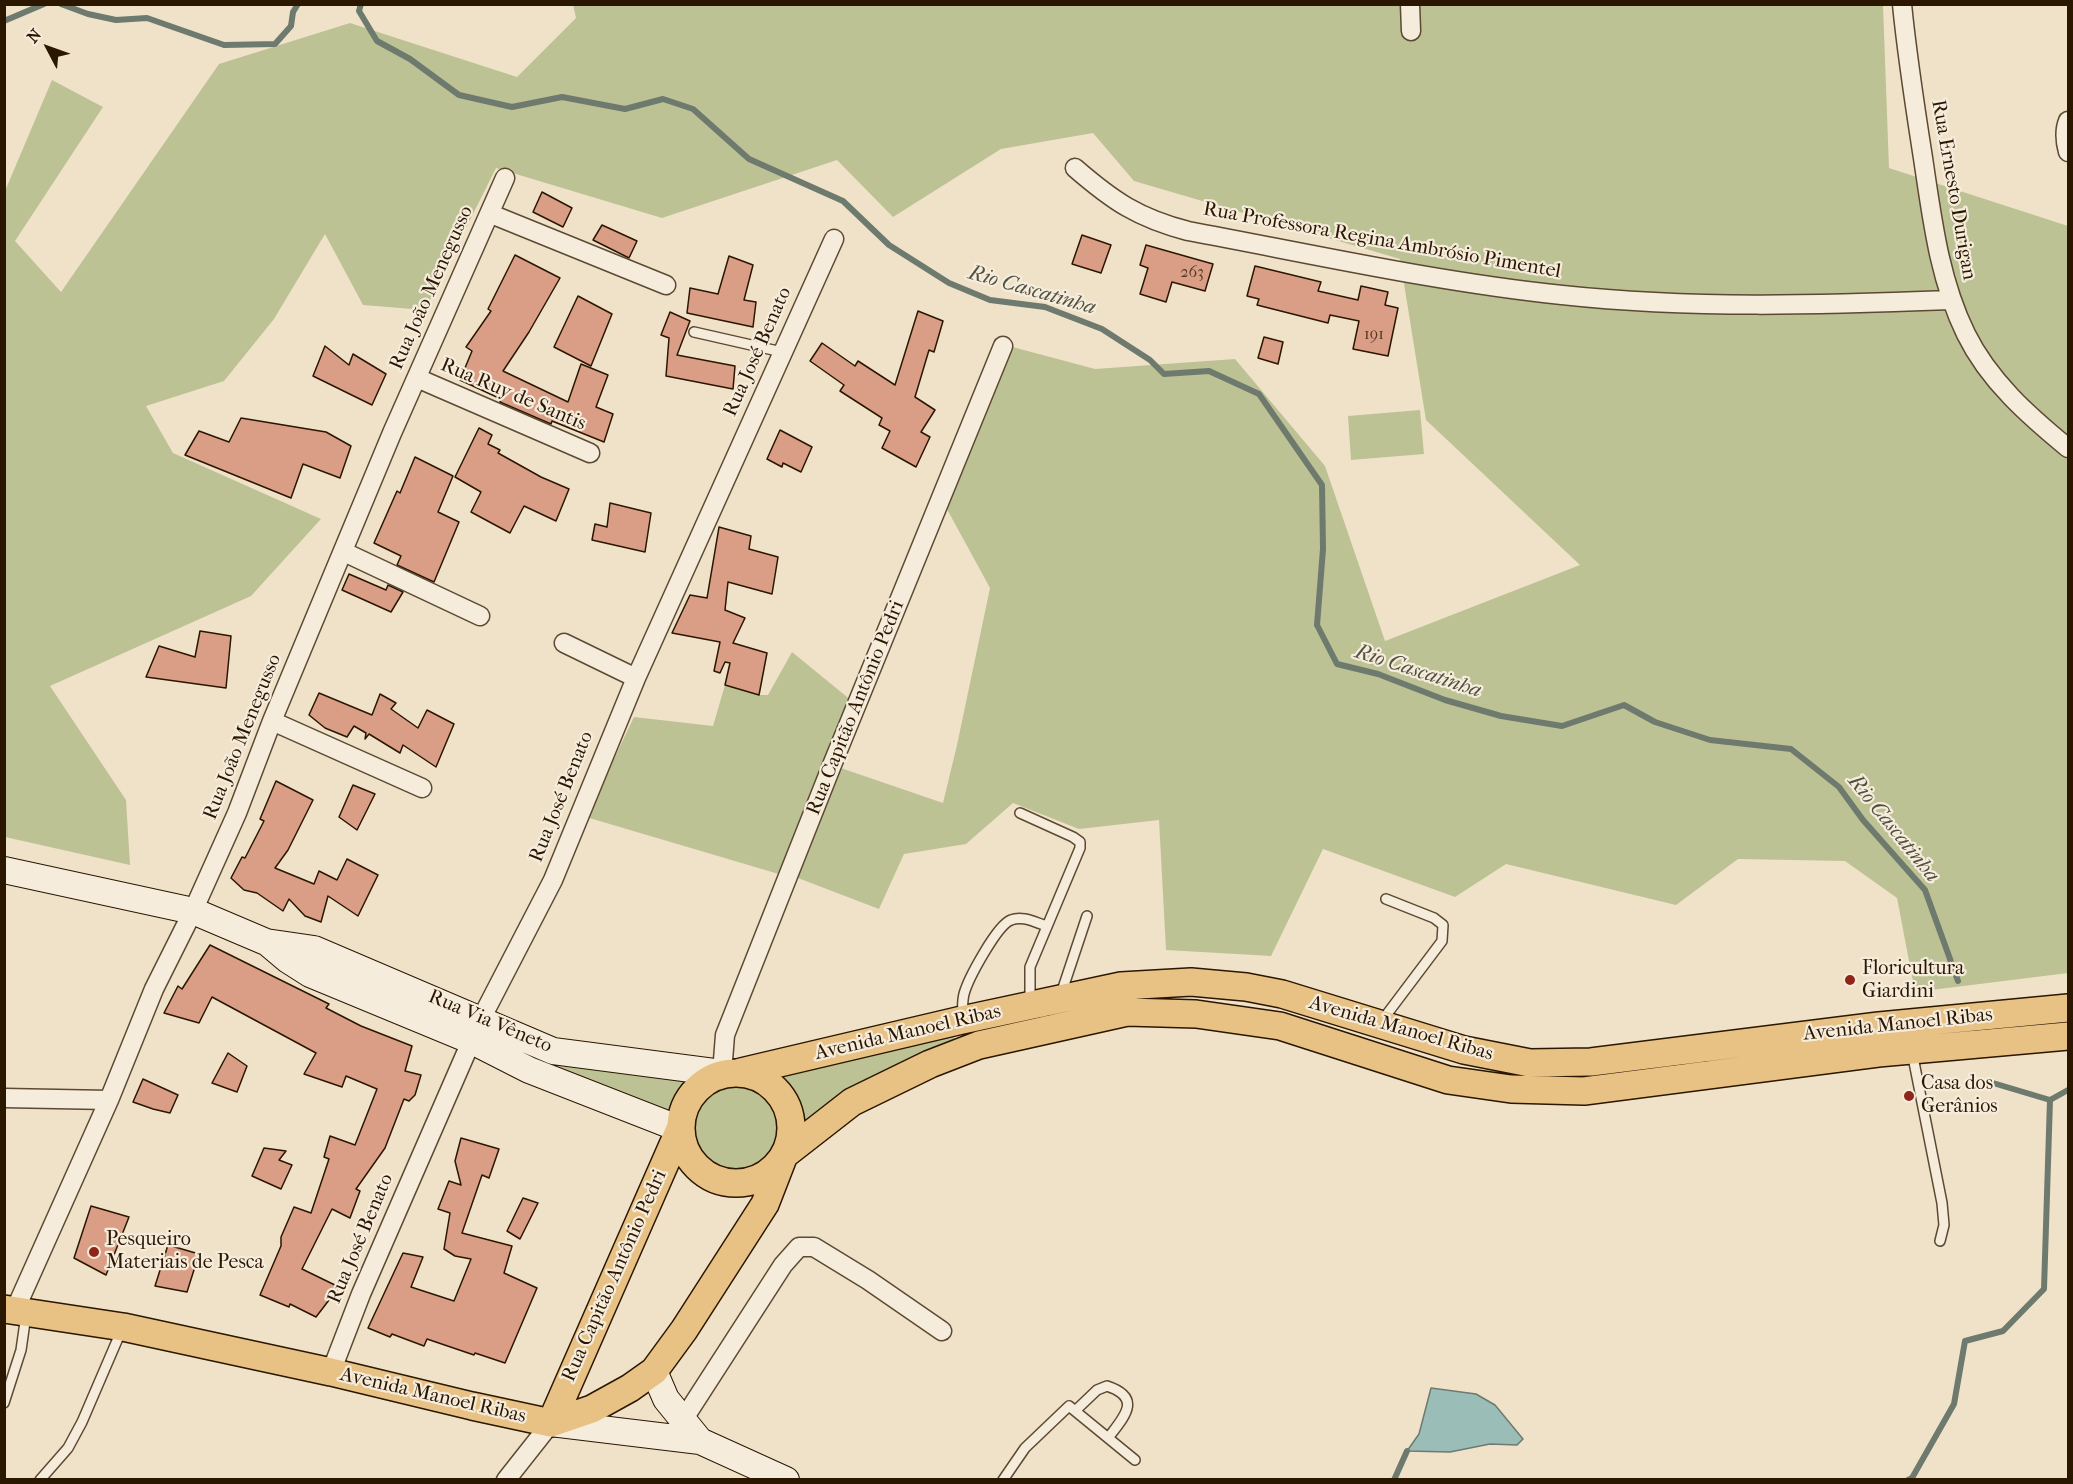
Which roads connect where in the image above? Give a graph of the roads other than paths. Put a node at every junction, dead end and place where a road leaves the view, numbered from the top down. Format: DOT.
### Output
graph roads {
  1 [pos="1410,4"];
  2 [pos="1902,4"];
  3 [pos="1411,31"];
  4 [pos="2068,121"];
  5 [pos="2068,152"];
  6 [pos="1075,168"];
  7 [pos="505,178"];
  8 [pos="491,214"];
  9 [pos="834,239"];
  10 [pos="666,285"];
  11 [pos="1951,300"];
  12 [pos="694,332"];
  13 [pos="1003,346"];
  14 [pos="782,352"];
  15 [pos="417,378"];
  16 [pos="2068,448"];
  17 [pos="590,453"];
  18 [pos="344,552"];
  19 [pos="480,616"];
  20 [pos="564,643"];
  21 [pos="636,678"];
  22 [pos="272,721"];
  23 [pos="422,788"];
  24 [pos="1020,813"];
  25 [pos="4,870"];
  26 [pos="1386,899"];
  27 [pos="193,911"];
  28 [pos="1087,916"];
  29 [pos="1047,926"];
  30 [pos="1059,999"];
  31 [pos="1030,1005"];
  32 [pos="2068,1008"];
  33 [pos="962,1020"];
  34 [pos="1925,1020"];
  35 [pos="1380,1024"];
  36 [pos="1879,1026"];
  37 [pos="476,1031"];
  38 [pos="2068,1036"];
  39 [pos="1912,1050"];
  40 [pos="1878,1053"];
  41 [pos="731,1073"];
  42 [pos="4,1098"];
  43 [pos="109,1100"];
  44 [pos="826,1122"];
  45 [pos="680,1129"];
  46 [pos="784,1155"];
  47 [pos="765,1204"];
  48 [pos="1940,1241"];
  49 [pos="15,1310"];
  50 [pos="123,1327"];
  51 [pos="942,1331"];
  52 [pos="654,1371"];
  53 [pos="331,1372"];
  54 [pos="4,1403"];
  55 [pos="1075,1412"];
  56 [pos="684,1420"];
  57 [pos="551,1423"];
  58 [pos="1108,1438"];
  59 [pos="700,1441"];
  60 [pos="1135,1460"];
  61 [pos="40,1479"];
  62 [pos="506,1479"];
  63 [pos="786,1479"];
  64 [pos="1003,1479"];
  1 -- 3 [label="street"];
  2 -- 11 [label="street, Rua Ernesto Durigan"];
  4 -- 5 [label="street"];
  6 -- 11 [label="street, Rua Professora Regina Ambrósio Pimentel"];
  7 -- 8 [label="street, Rua João Menegusso"];
  8 -- 10 [label="street"];
  8 -- 15 [label="street, Rua João Menegusso"];
  9 -- 14 [label="street, Rua José Benato"];
  11 -- 16 [label="street, Rua Ernesto Durigan"];
  12 -- 14 [label="lane"];
  13 -- 41 [label="street, Rua Capitão Antônio Pedri"];
  14 -- 21 [label="street, Rua José Benato"];
  15 -- 17 [label="street, Rua Ruy de Santis"];
  15 -- 18 [label="street, Rua João Menegusso"];
  18 -- 19 [label="street"];
  18 -- 22 [label="street, Rua João Menegusso"];
  20 -- 21 [label="street"];
  21 -- 37 [label="street, Rua José Benato"];
  22 -- 23 [label="street"];
  22 -- 27 [label="street, Rua João Menegusso"];
  24 -- 29 [label="lane"];
  25 -- 27 [label="main road, Rua Via Vêneto"];
  26 -- 35 [label="lane"];
  27 -- 37 [label="main road, Rua Via Vêneto"];
  27 -- 43 [label="street, Rua João Menegusso"];
  28 -- 30 [label="lane"];
  29 -- 31 [label="lane"];
  29 -- 33 [label="lane"];
  30 -- 31 [label="main road, Avenida Manoel Ribas"];
  30 -- 35 [label="main road, Avenida Manoel Ribas"];
  31 -- 33 [label="main road, Avenida Manoel Ribas"];
  32 -- 34 [label="main road, Avenida Manoel Ribas"];
  33 -- 41 [label="main road, Avenida Manoel Ribas"];
  34 -- 36 [label="main road, Avenida Manoel Ribas"];
  34 -- 39 [label="main road"];
  35 -- 36 [label="main road, Avenida Manoel Ribas"];
  36 -- 40 [label="main road"];
  37 -- 41 [label="main road, Rua Via Vêneto"];
  37 -- 45 [label="main road, Rua Via Vêneto"];
  37 -- 53 [label="street, Rua José Benato"];
  38 -- 39 [label="main road, Avenida Manoel Ribas"];
  39 -- 40 [label="main road, Avenida Manoel Ribas"];
  39 -- 48 [label="lane"];
  40 -- 44 [label="main road, Avenida Manoel Ribas"];
  41 -- 45 [label="main road"];
  41 -- 46 [label="main road"];
  42 -- 43 [label="street"];
  43 -- 49 [label="street, Rua João Menegusso"];
  44 -- 46 [label="main road, Avenida Manoel Ribas"];
  44 -- 47 [label="main road, Avenida Manoel Ribas"];
  45 -- 46 [label="main road"];
  45 -- 57 [label="main road, Rua Capitão Antônio Pedri"];
  46 -- 47 [label="main road, Avenida Manoel Ribas"];
  47 -- 52 [label="main road, Avenida Manoel Ribas"];
  49 -- 50 [label="main road, Avenida Manoel Ribas"];
  49 -- 54 [label="lane"];
  50 -- 53 [label="main road, Avenida Manoel Ribas"];
  50 -- 61 [label="lane"];
  51 -- 56 [label="street"];
  52 -- 56 [label="main road"];
  52 -- 57 [label="main road, Avenida Manoel Ribas"];
  53 -- 57 [label="main road, Avenida Manoel Ribas"];
  55 -- 58 [label="lane"];
  55 -- 58 [label="lane"];
  55 -- 64 [label="lane"];
  56 -- 59 [label="main road"];
  57 -- 59 [label="main road"];
  57 -- 62 [label="street"];
  58 -- 60 [label="lane"];
  59 -- 63 [label="main road"];
}
